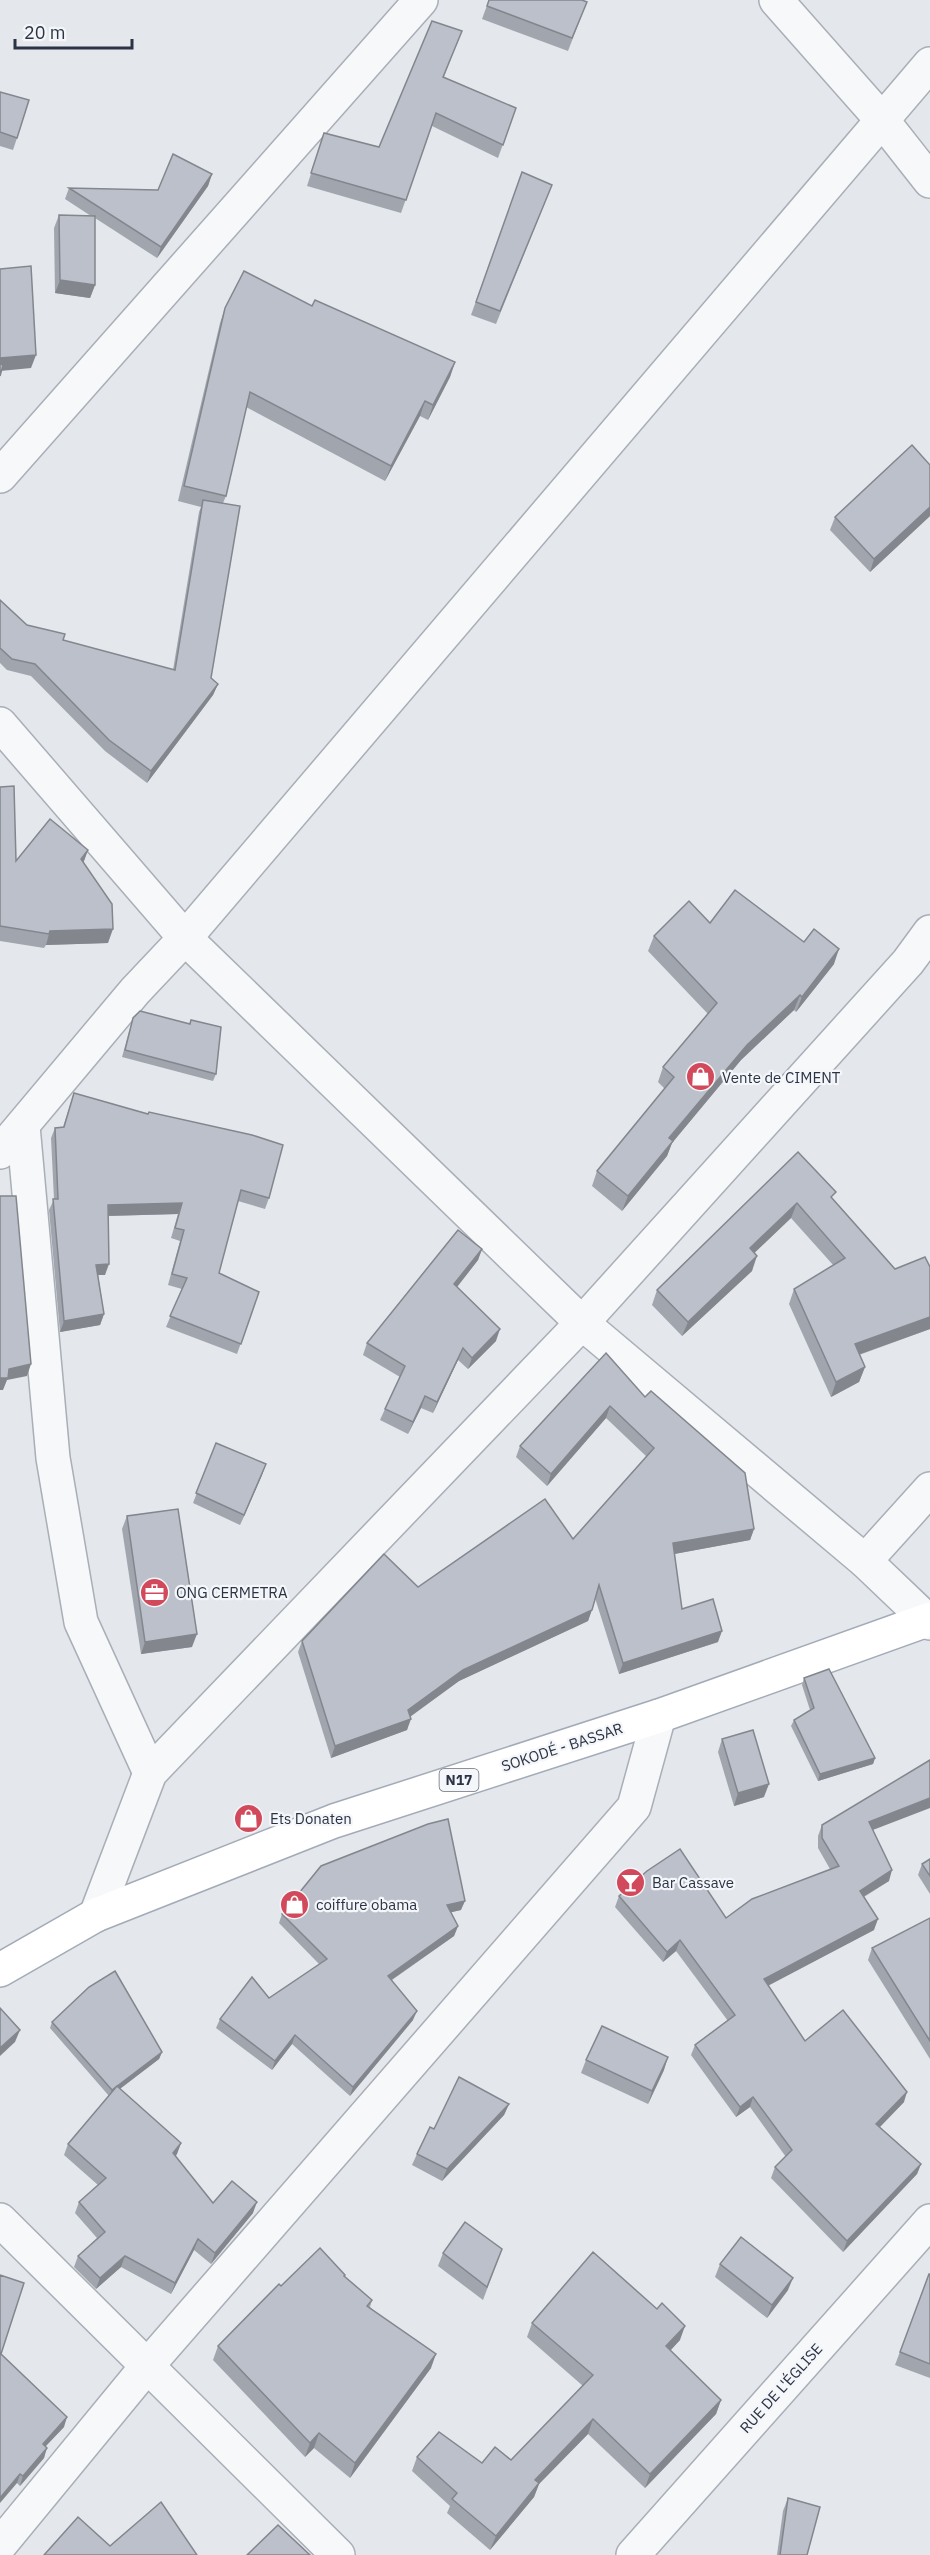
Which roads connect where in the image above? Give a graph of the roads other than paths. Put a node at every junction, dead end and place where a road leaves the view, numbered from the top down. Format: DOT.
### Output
graph roads {
  1 [pos="421,0"];
  2 [pos="776,0"];
  3 [pos="930,64"];
  4 [pos="882,120"];
  5 [pos="930,181"];
  6 [pos="0,476"];
  7 [pos="0,724"];
  8 [pos="930,932"];
  9 [pos="185,938"];
  10 [pos="22,1126"];
  11 [pos="0,1152"];
  12 [pos="582,1323"];
  13 [pos="930,1489"];
  14 [pos="865,1561"];
  15 [pos="929,1621"];
  16 [pos="659,1716"];
  17 [pos="150,1773"];
  18 [pos="96,1915"];
  19 [pos="0,1970"];
  20 [pos="0,2220"];
  21 [pos="930,2221"];
  22 [pos="147,2365"];
  23 [pos="0,2545"];
  24 [pos="338,2555"];
  25 [pos="633,2555"];
  1 -- 6 [label="street"];
  2 -- 4 [label="street"];
  3 -- 4 [label="street"];
  4 -- 5 [label="street"];
  4 -- 9 [label="street"];
  7 -- 9 [label="street"];
  8 -- 12 [label="street"];
  9 -- 10 [label="street"];
  9 -- 12 [label="street"];
  10 -- 11 [label="street"];
  10 -- 17 [label="street"];
  12 -- 14 [label="street"];
  12 -- 17 [label="street"];
  13 -- 14 [label="street"];
  14 -- 15 [label="street"];
  15 -- 16 [label="main road, SOKODÉ - BASSAR / N17"];
  16 -- 18 [label="main road, SOKODÉ - BASSAR / N17"];
  16 -- 22 [label="street"];
  17 -- 18 [label="street"];
  18 -- 19 [label="main road, SOKODÉ - BASSAR / N17"];
  20 -- 22 [label="street"];
  21 -- 25 [label="street, RUE DE L'ÉGLISE"];
  22 -- 23 [label="street"];
  22 -- 24 [label="street"];
}
